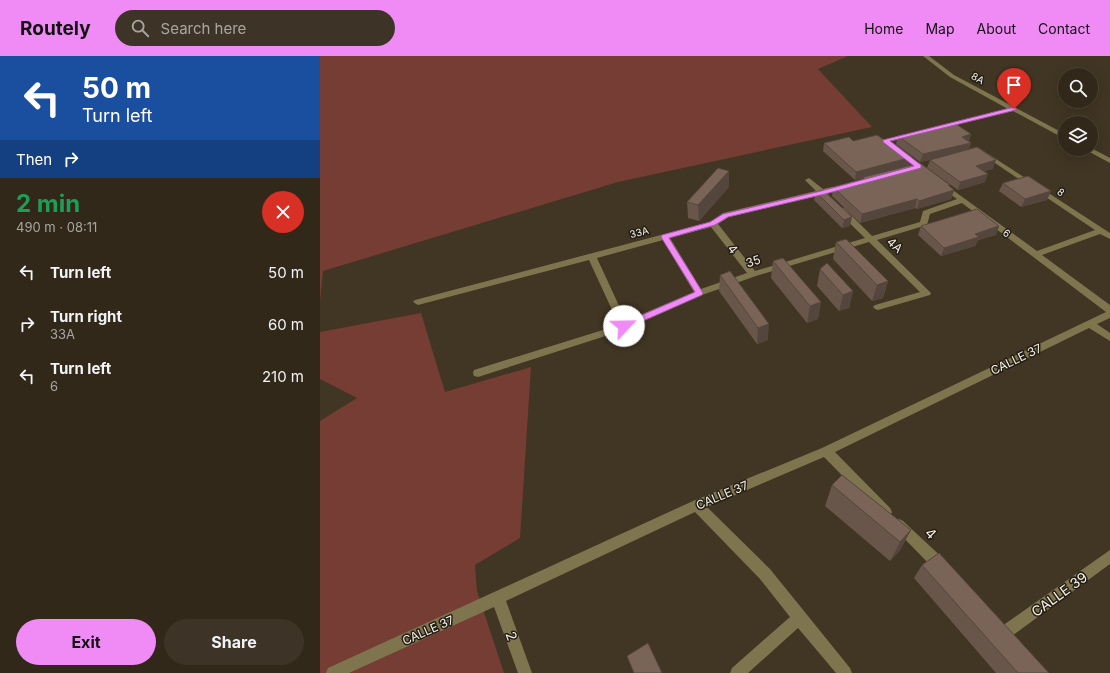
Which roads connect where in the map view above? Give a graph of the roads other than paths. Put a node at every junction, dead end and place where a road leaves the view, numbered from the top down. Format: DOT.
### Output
graph roads {
  1 [pos="926,56"];
  2 [pos="1014,109"];
  3 [pos="931,130"];
  4 [pos="916,133"];
  5 [pos="1058,133"];
  6 [pos="897,150"];
  7 [pos="976,151"];
  8 [pos="1098,155"];
  9 [pos="1110,161"];
  10 [pos="809,180"];
  11 [pos="938,181"];
  12 [pos="852,184"];
  13 [pos="823,192"];
  14 [pos="962,200"];
  15 [pos="712,224"];
  16 [pos="1101,231"];
  17 [pos="665,237"];
  18 [pos="1110,237"];
  19 [pos="870,239"];
  20 [pos="1036,254"];
  21 [pos="592,256"];
  22 [pos="753,274"];
  23 [pos="699,293"];
  24 [pos="418,302"];
  25 [pos="878,307"];
  26 [pos="1110,310"];
  27 [pos="1110,314"];
  28 [pos="1090,324"];
  29 [pos="624,326"];
  30 [pos="1110,338"];
  31 [pos="478,373"];
  32 [pos="826,451"];
  33 [pos="697,505"];
  34 [pos="1110,556"];
  35 [pos="951,576"];
  36 [pos="498,598"];
  37 [pos="799,618"];
  38 [pos="996,620"];
  39 [pos="1007,631"];
  40 [pos="1017,642"];
  41 [pos="333,673"];
  42 [pos="525,673"];
  43 [pos="737,673"];
  44 [pos="845,673"];
  1 -- 2 [label="street, 8A"];
  2 -- 3 [label="street"];
  2 -- 5 [label="street, 8A"];
  4 -- 6 [label="street"];
  7 -- 16 [label="street, 8"];
  8 -- 9 [label="street"];
  10 -- 13 [label="street, 4A"];
  11 -- 14 [label="street, 6"];
  12 -- 13 [label="street, 33A"];
  13 -- 15 [label="street, 33A"];
  13 -- 19 [label="street, 4A"];
  14 -- 19 [label="street, 35"];
  14 -- 20 [label="street, 6"];
  15 -- 17 [label="street, 33A"];
  15 -- 22 [label="street, 4"];
  16 -- 18 [label="street, 8"];
  16 -- 20 [label="street"];
  17 -- 21 [label="street, 33A"];
  17 -- 23 [label="street"];
  19 -- 22 [label="street, 35"];
  19 -- 25 [label="street, 4A"];
  20 -- 26 [label="street, 6"];
  21 -- 24 [label="street, 33A"];
  21 -- 29 [label="street"];
  22 -- 23 [label="street, 35"];
  23 -- 29 [label="street, 35"];
  27 -- 28 [label="street, CALLE 37"];
  28 -- 30 [label="street"];
  28 -- 32 [label="street, CALLE 37"];
  29 -- 31 [label="street, 35"];
  32 -- 33 [label="street, CALLE 37"];
  32 -- 35 [label="street, 4"];
  33 -- 36 [label="street, CALLE 37"];
  33 -- 37 [label="street"];
  34 -- 39 [label="street, CALLE 39"];
  36 -- 41 [label="street, CALLE 37"];
  36 -- 42 [label="street, 2"];
  37 -- 43 [label="street"];
  37 -- 44 [label="street"];
  38 -- 39 [label="street"];
  39 -- 40 [label="street"];
}
